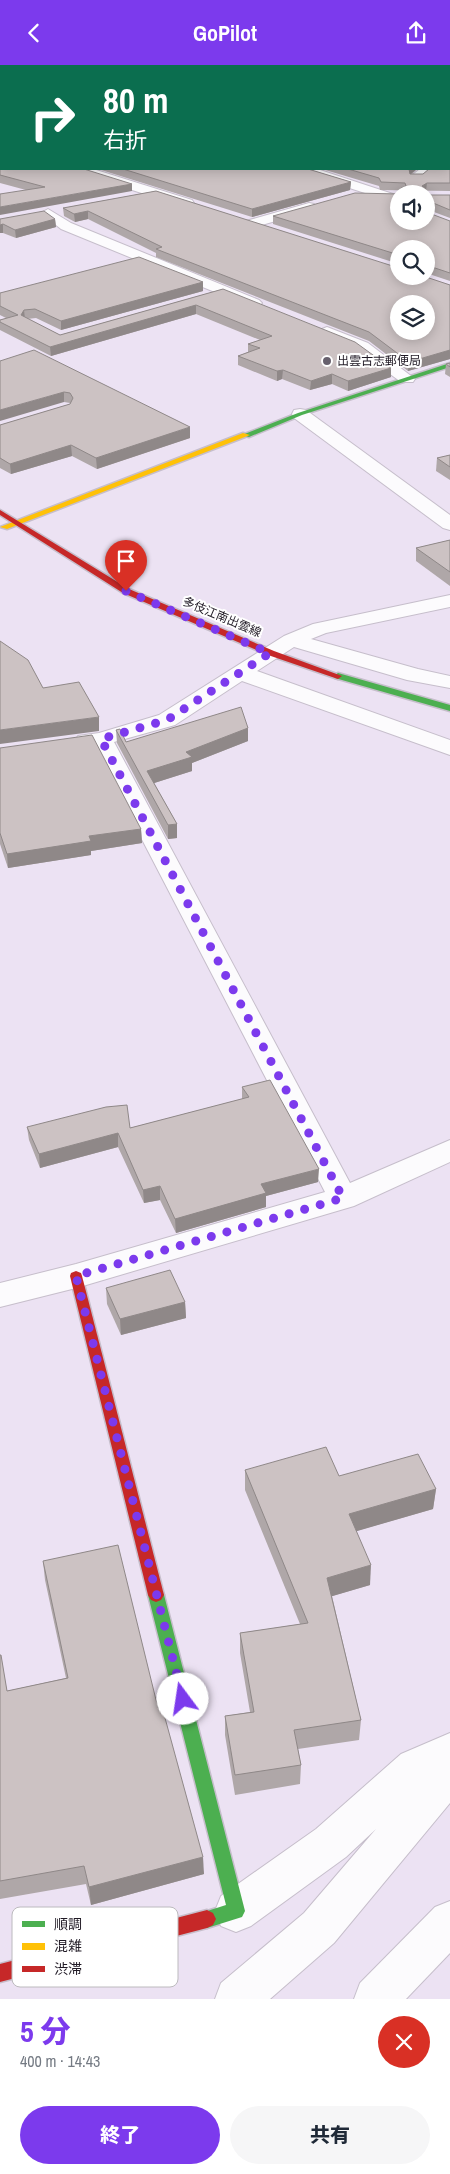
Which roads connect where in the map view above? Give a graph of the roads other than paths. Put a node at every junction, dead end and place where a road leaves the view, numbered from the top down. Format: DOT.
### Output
graph roads {
  1 [pos="84,170"];
  2 [pos="308,170"];
  3 [pos="427,170"];
  4 [pos="416,177"];
  5 [pos="157,193"];
  6 [pos="390,195"];
  7 [pos="344,197"];
  8 [pos="390,197"];
  9 [pos="130,198"];
  10 [pos="325,203"];
  11 [pos="204,209"];
  12 [pos="66,210"];
  13 [pos="278,233"];
  14 [pos="140,258"];
  15 [pos="122,263"];
  16 [pos="224,291"];
  17 [pos="205,296"];
  18 [pos="270,309"];
  19 [pos="316,327"];
  20 [pos="450,365"];
  21 [pos="407,379"];
  22 [pos="300,414"];
  23 [pos="0,512"];
  24 [pos="17,521"];
  25 [pos="450,524"];
  26 [pos="0,528"];
  27 [pos="450,601"];
  28 [pos="291,641"];
  29 [pos="270,653"];
  30 [pos="241,673"];
  31 [pos="450,682"];
  32 [pos="450,708"];
  33 [pos="101,739"];
  34 [pos="64,744"];
  35 [pos="450,748"];
  36 [pos="450,1150"];
  37 [pos="343,1198"];
  38 [pos="76,1276"];
  39 [pos="0,1295"];
  40 [pos="450,1752"];
  41 [pos="450,1773"];
  42 [pos="236,1911"];
  43 [pos="450,1922"];
  44 [pos="178,1926"];
  45 [pos="237,1999"];
  46 [pos="376,1999"];
  1 -- 5 [label="street"];
  2 -- 6 [label="street"];
  3 -- 4 [label="street"];
  5 -- 9 [label="street"];
  5 -- 11 [label="street"];
  7 -- 8 [label="street"];
  10 -- 13 [label="street"];
  12 -- 14 [label="street"];
  14 -- 15 [label="street"];
  14 -- 16 [label="street"];
  16 -- 17 [label="street"];
  16 -- 18 [label="street"];
  19 -- 21 [label="street"];
  20 -- 21 [label="street"];
  21 -- 22 [label="street"];
  22 -- 24 [label="street"];
  22 -- 25 [label="street"];
  23 -- 24 [label="street, 多伎江南出雲線"];
  24 -- 26 [label="street"];
  24 -- 29 [label="street, 多伎江南出雲線"];
  27 -- 28 [label="street"];
  28 -- 29 [label="street"];
  28 -- 31 [label="street"];
  29 -- 30 [label="street"];
  29 -- 32 [label="street, 多伎江南出雲線"];
  30 -- 33 [label="street"];
  30 -- 35 [label="street"];
  33 -- 34 [label="street"];
  33 -- 37 [label="street"];
  36 -- 37 [label="street"];
  37 -- 38 [label="street"];
  38 -- 39 [label="street"];
  38 -- 42 [label="street"];
  40 -- 42 [label="street"];
  41 -- 45 [label="street"];
  42 -- 44 [label="street"];
  43 -- 46 [label="street"];
}
